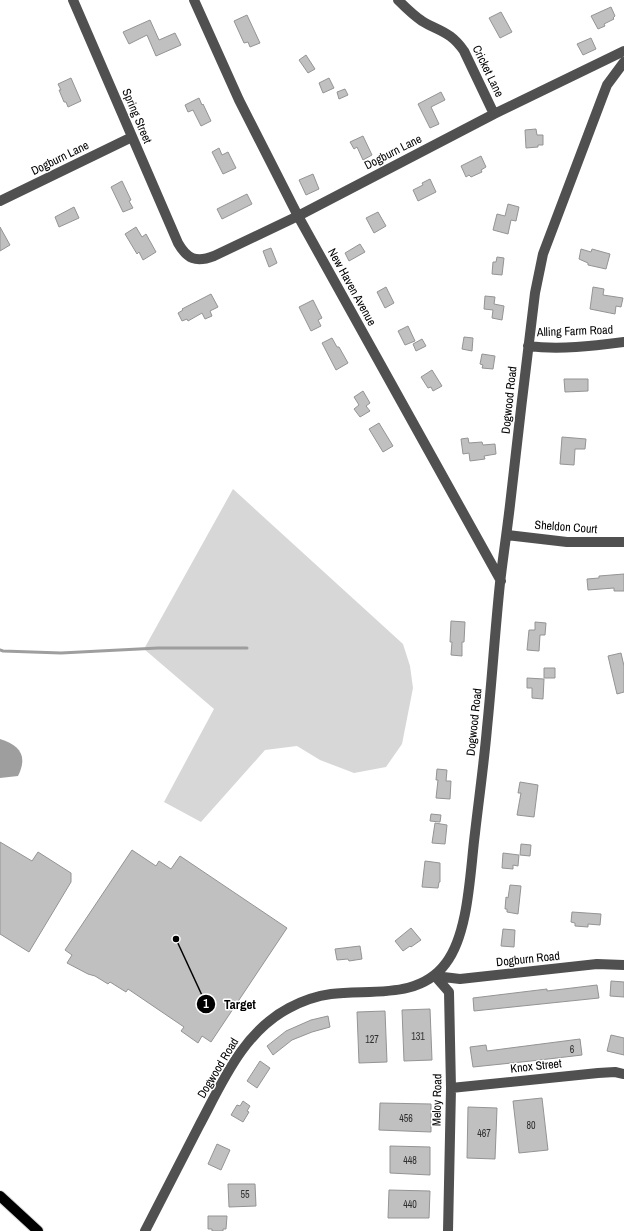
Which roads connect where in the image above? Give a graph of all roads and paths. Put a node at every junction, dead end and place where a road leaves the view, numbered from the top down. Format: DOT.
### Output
graph roads {
  1 [pos="73,0"];
  2 [pos="194,0"];
  3 [pos="398,0"];
  4 [pos="624,51"];
  5 [pos="624,62"];
  6 [pos="494,114"];
  7 [pos="132,138"];
  8 [pos="0,201"];
  9 [pos="298,216"];
  10 [pos="178,243"];
  11 [pos="624,342"];
  12 [pos="528,346"];
  13 [pos="507,535"];
  14 [pos="624,542"];
  15 [pos="501,580"];
  16 [pos="624,965"];
  17 [pos="434,976"];
  18 [pos="624,1074"];
  19 [pos="451,1088"];
  20 [pos="0,1196"];
  21 [pos="38,1231"];
  22 [pos="145,1231"];
  23 [pos="448,1231"];
  1 -- 7 [label="street, Spring Street"];
  2 -- 9 [label="street, New Haven Avenue"];
  3 -- 6 [label="street, Cricket Lane"];
  4 -- 6 [label="street, Dogburn Lane"];
  5 -- 12 [label="street, Dogwood Road"];
  6 -- 9 [label="street, Dogburn Lane"];
  7 -- 8 [label="street, Dogburn Lane"];
  7 -- 10 [label="street, Spring Street"];
  9 -- 10 [label="street, Dogburn Lane"];
  9 -- 15 [label="street, New Haven Avenue"];
  11 -- 12 [label="street, Alling Farm Road"];
  12 -- 13 [label="street, Dogwood Road"];
  13 -- 14 [label="street, Sheldon Court"];
  13 -- 15 [label="street, Dogwood Road"];
  15 -- 17 [label="street, Dogwood Road"];
  16 -- 17 [label="street, Dogburn Road"];
  17 -- 19 [label="street, Meloy Road"];
  17 -- 22 [label="street, Dogwood Road"];
  18 -- 19 [label="street, Knox Street"];
  19 -- 23 [label="street, Meloy Road"];
  20 -- 21 [label="main road"];
}
